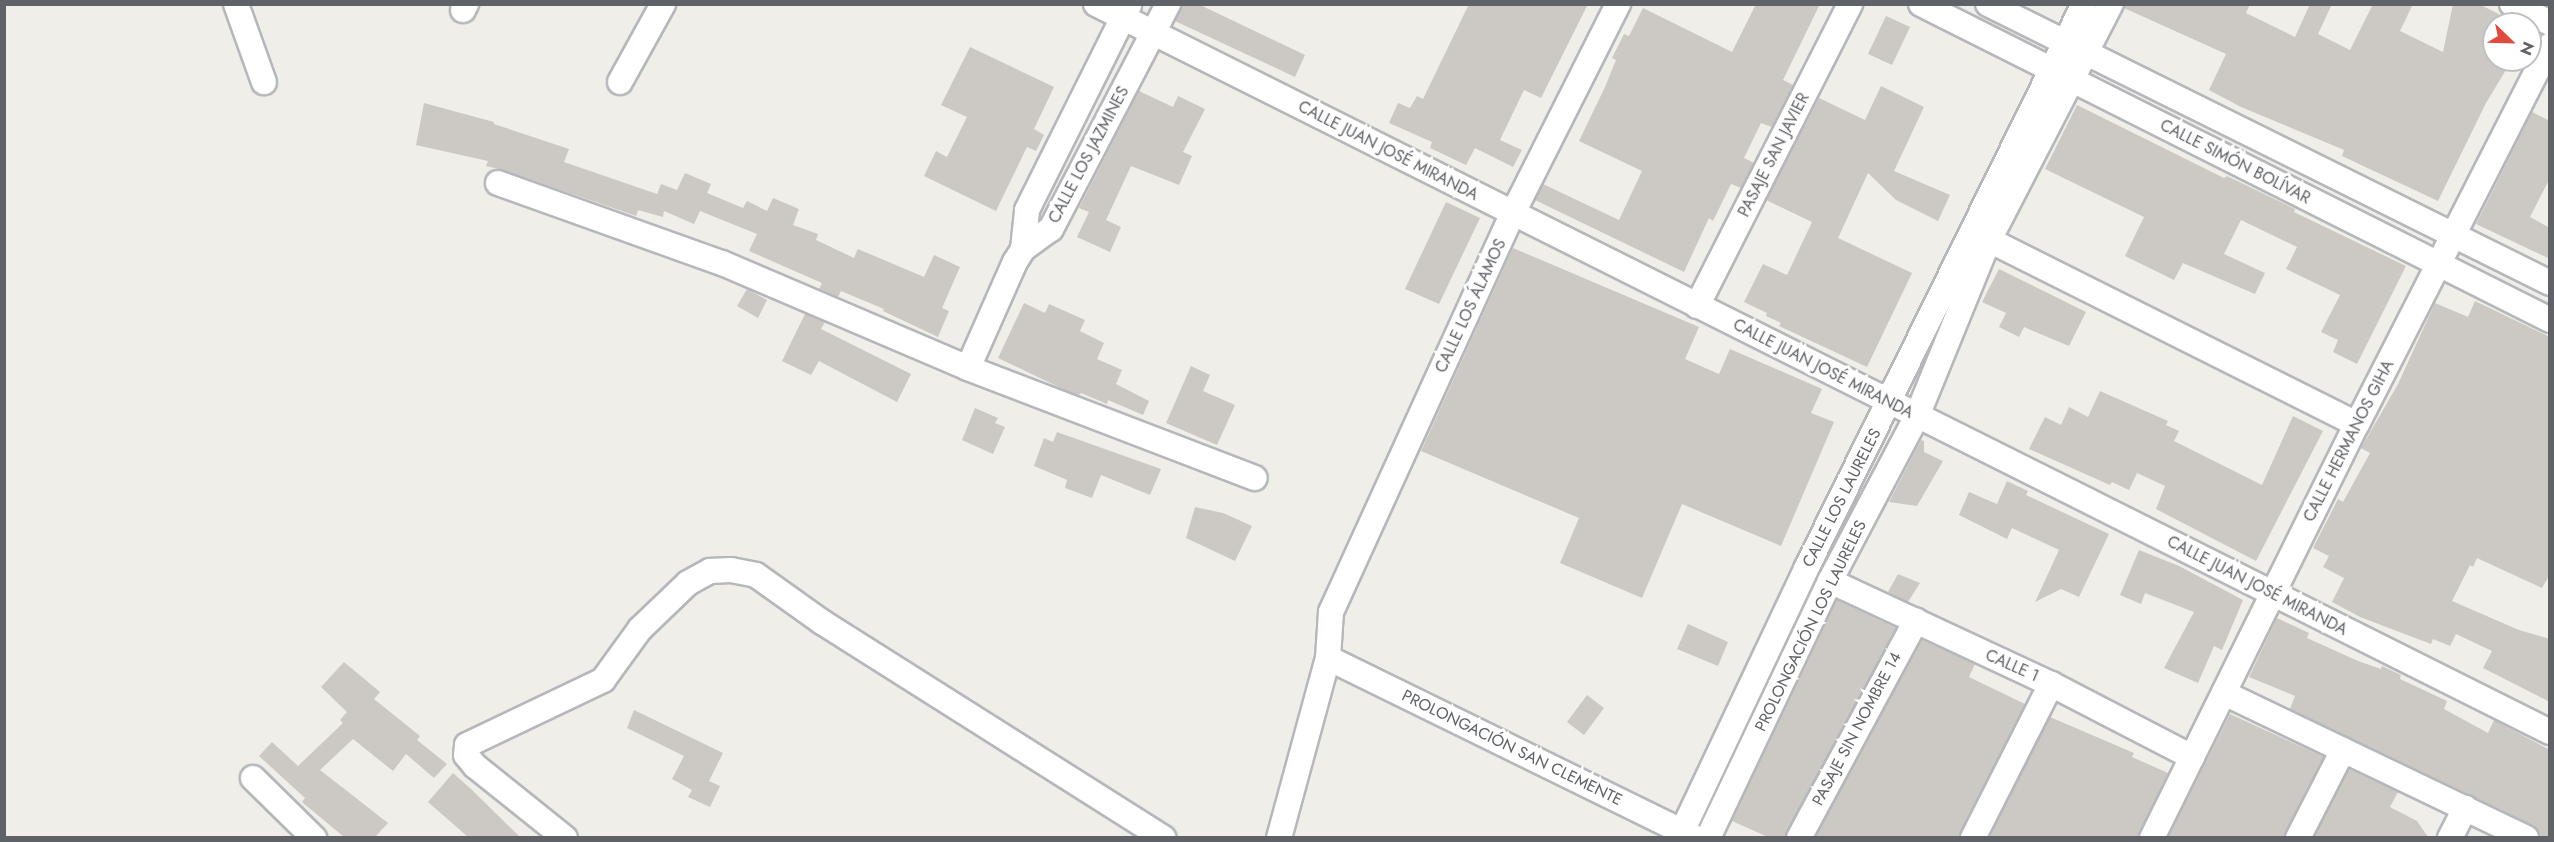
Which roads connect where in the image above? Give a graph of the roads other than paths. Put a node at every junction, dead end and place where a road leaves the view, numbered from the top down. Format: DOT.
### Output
graph roads {
  1 [pos="236,4"];
  2 [pos="663,4"];
  3 [pos="1096,4"];
  4 [pos="1168,4"];
  5 [pos="1618,4"];
  6 [pos="1850,4"];
  7 [pos="1921,4"];
  8 [pos="1988,4"];
  9 [pos="2084,4"];
  10 [pos="2111,4"];
  11 [pos="2512,4"];
  12 [pos="1126,11"];
  13 [pos="2550,23"];
  14 [pos="1153,33"];
  15 [pos="2065,43"];
  16 [pos="2550,45"];
  17 [pos="2087,53"];
  18 [pos="2051,70"];
  19 [pos="2073,81"];
  20 [pos="264,82"];
  21 [pos="620,82"];
  22 [pos="498,183"];
  23 [pos="1513,213"];
  24 [pos="2454,234"];
  25 [pos="1989,240"];
  26 [pos="1023,249"];
  27 [pos="2439,264"];
  28 [pos="2550,283"];
  29 [pos="1697,306"];
  30 [pos="2550,320"];
  31 [pos="968,368"];
  32 [pos="1891,402"];
  33 [pos="1917,416"];
  34 [pos="2357,424"];
  35 [pos="1255,478"];
  36 [pos="1830,581"];
  37 [pos="2273,594"];
  38 [pos="1916,621"];
  39 [pos="1328,658"];
  40 [pos="2051,684"];
  41 [pos="2224,693"];
  42 [pos="2550,732"];
  43 [pos="2343,750"];
  44 [pos="2192,757"];
  45 [pos="253,778"];
  46 [pos="2465,808"];
  47 [pos="1686,835"];
  48 [pos="314,837"];
  49 [pos="565,837"];
  50 [pos="1164,837"];
  51 [pos="1279,837"];
  52 [pos="1708,837"];
  53 [pos="1799,837"];
  54 [pos="1973,837"];
  55 [pos="2152,837"];
  56 [pos="2298,837"];
  57 [pos="2450,837"];
  58 [pos="2526,837"];
  1 -- 20 [label="street"];
  2 -- 21 [label="street"];
  3 -- 12 [label="street, CALLE JUAN JOSÉ MIRANDA"];
  4 -- 14 [label="street, CALLE LOS JAZMINES"];
  5 -- 23 [label="street, CALLE LOS ÁLAMOS"];
  6 -- 29 [label="street, PASAJE SAN JAVIER"];
  7 -- 18 [label="street, CALLE SIMÓN BOLÍVAR"];
  8 -- 15 [label="street, CALLE SIMÓN BOLÍVAR"];
  9 -- 15 [label="street, CALLE LOS LAURELES"];
  10 -- 17 [label="street"];
  11 -- 13 [label="street"];
  12 -- 14 [label="street, CALLE JUAN JOSÉ MIRANDA"];
  12 -- 26 [label="street, CALLE LOS JAZMINES"];
  14 -- 23 [label="street, CALLE JUAN JOSÉ MIRANDA"];
  14 -- 26 [label="street, CALLE LOS JAZMINES"];
  15 -- 17 [label="street, CALLE SIMÓN BOLÍVAR"];
  15 -- 18 [label="street, CALLE LOS LAURELES"];
  16 -- 24 [label="street, CALLE HERMANOS GIHA"];
  17 -- 19 [label="street"];
  17 -- 24 [label="street, CALLE SIMÓN BOLÍVAR"];
  18 -- 19 [label="street, CALLE SIMÓN BOLÍVAR"];
  18 -- 32 [label="street, CALLE LOS LAURELES"];
  19 -- 25 [label="street"];
  19 -- 27 [label="street, CALLE SIMÓN BOLÍVAR"];
  22 -- 31 [label="street"];
  23 -- 29 [label="street, CALLE JUAN JOSÉ MIRANDA"];
  23 -- 39 [label="street, CALLE LOS ÁLAMOS"];
  24 -- 27 [label="street, CALLE HERMANOS GIHA"];
  24 -- 28 [label="street, CALLE SIMÓN BOLÍVAR"];
  25 -- 33 [label="street"];
  25 -- 34 [label="street"];
  26 -- 31 [label="street"];
  27 -- 30 [label="street, CALLE SIMÓN BOLÍVAR"];
  27 -- 34 [label="street, CALLE HERMANOS GIHA"];
  29 -- 32 [label="street, CALLE JUAN JOSÉ MIRANDA"];
  31 -- 35 [label="street"];
  32 -- 33 [label="street, CALLE JUAN JOSÉ MIRANDA"];
  32 -- 47 [label="street, CALLE LOS LAURELES"];
  33 -- 36 [label="street, PROLONGACIÓN LOS LAURELES"];
  33 -- 37 [label="street, CALLE JUAN JOSÉ MIRANDA"];
  34 -- 37 [label="street, CALLE HERMANOS GIHA"];
  36 -- 38 [label="street, CALLE 1"];
  36 -- 52 [label="street, PROLONGACIÓN LOS LAURELES"];
  37 -- 41 [label="street, CALLE HERMANOS GIHA"];
  37 -- 42 [label="street, CALLE JUAN JOSÉ MIRANDA"];
  38 -- 40 [label="street, CALLE 1"];
  38 -- 53 [label="street, PASAJE SIN NOMBRE 14"];
  39 -- 47 [label="street, PROLONGACIÓN SAN CLEMENTE"];
  39 -- 51 [label="street"];
  40 -- 44 [label="street, CALLE 1"];
  40 -- 54 [label="street"];
  41 -- 43 [label="street"];
  41 -- 44 [label="street, CALLE HERMANOS GIHA"];
  43 -- 46 [label="street"];
  43 -- 56 [label="street"];
  44 -- 55 [label="street, CALLE HERMANOS GIHA"];
  45 -- 48 [label="street"];
  46 -- 57 [label="street"];
  46 -- 58 [label="street"];
  49 -- 50 [label="street"];
}
